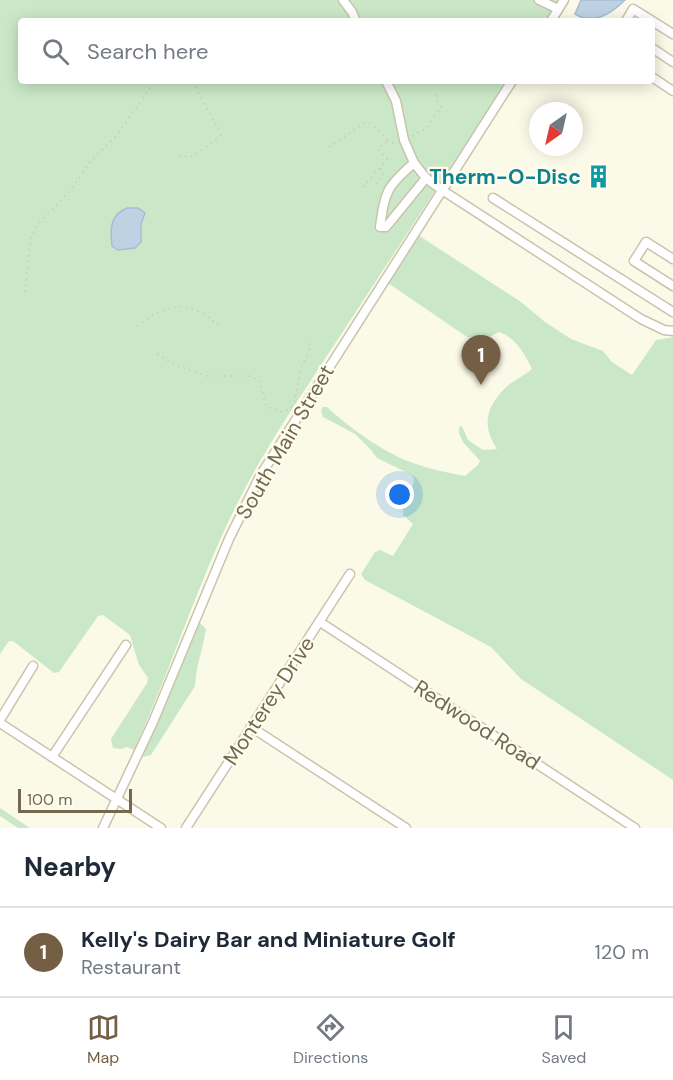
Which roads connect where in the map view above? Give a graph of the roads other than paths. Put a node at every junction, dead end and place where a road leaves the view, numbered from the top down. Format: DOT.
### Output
graph roads {
  1 [pos="343,0"];
  2 [pos="539,0"];
  3 [pos="564,0"];
  4 [pos="555,15"];
  5 [pos="355,18"];
  6 [pos="628,18"];
  7 [pos="647,18"];
  8 [pos="655,23"];
  9 [pos="673,34"];
  10 [pos="655,50"];
  11 [pos="673,62"];
  12 [pos="655,79"];
  13 [pos="388,84"];
  14 [pos="510,84"];
  15 [pos="673,90"];
  16 [pos="414,164"];
  17 [pos="426,178"];
  18 [pos="442,190"];
  19 [pos="493,198"];
  20 [pos="673,259"];
  21 [pos="673,286"];
  22 [pos="673,312"];
  23 [pos="673,331"];
  24 [pos="350,574"];
  25 [pos="320,622"];
  26 [pos="126,645"];
  27 [pos="33,666"];
  28 [pos="0,723"];
  29 [pos="251,727"];
  30 [pos="52,757"];
  31 [pos="117,799"];
  32 [pos="103,828"];
  33 [pos="161,828"];
  34 [pos="186,828"];
  35 [pos="406,828"];
  36 [pos="635,828"];
  1 -- 5 [label="street"];
  2 -- 4 [label="street"];
  3 -- 4 [label="street"];
  6 -- 7 [label="street"];
  8 -- 9 [label="street"];
  10 -- 11 [label="street"];
  12 -- 15 [label="street"];
  13 -- 16 [label="street"];
  14 -- 18 [label="street, South Main Street"];
  16 -- 17 [label="street"];
  16 -- 17 [label="street"];
  17 -- 18 [label="street"];
  18 -- 23 [label="street"];
  18 -- 31 [label="street, South Main Street"];
  19 -- 22 [label="street"];
  20 -- 21 [label="street"];
  24 -- 25 [label="street, Monterey Drive"];
  25 -- 29 [label="street, Monterey Drive"];
  25 -- 36 [label="street, Redwood Road"];
  26 -- 30 [label="street"];
  27 -- 28 [label="street"];
  28 -- 30 [label="street"];
  29 -- 34 [label="street, Monterey Drive"];
  29 -- 35 [label="street"];
  30 -- 31 [label="street"];
  31 -- 32 [label="street, South Main Street"];
  31 -- 33 [label="street"];
}
